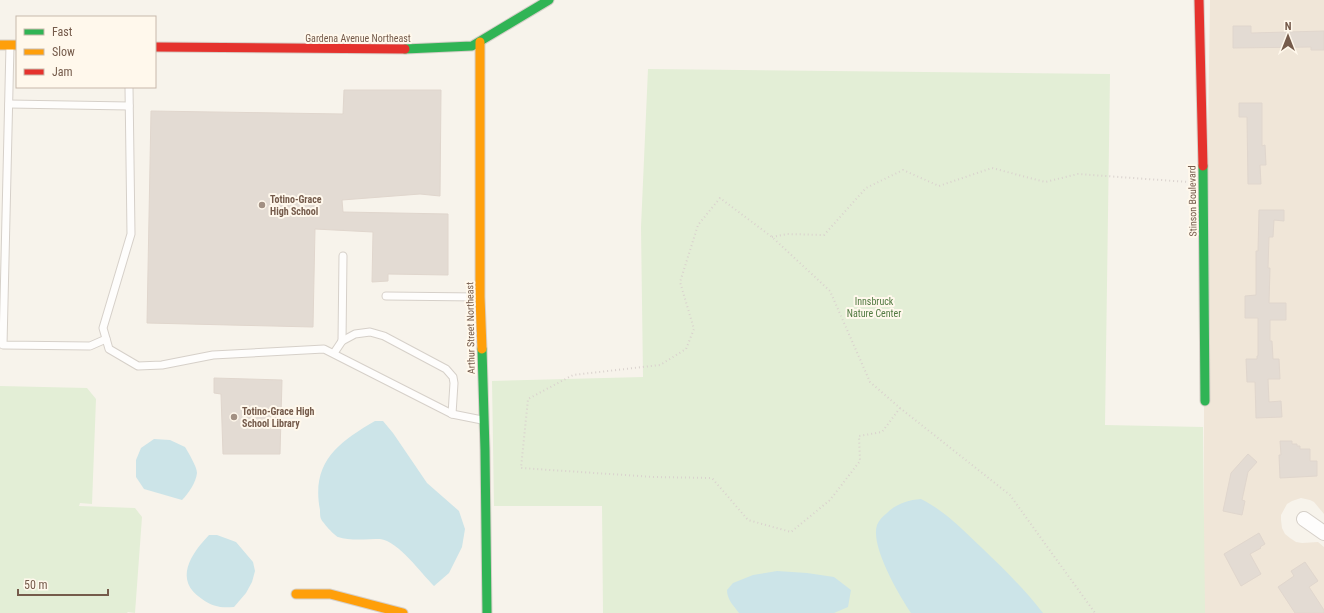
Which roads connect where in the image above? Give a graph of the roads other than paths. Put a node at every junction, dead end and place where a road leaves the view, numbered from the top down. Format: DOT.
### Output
graph roads {
  1 [pos="549,0"];
  2 [pos="1199,0"];
  3 [pos="480,42"];
  4 [pos="0,45"];
  5 [pos="14,45"];
  6 [pos="156,46"];
  7 [pos="129,88"];
  8 [pos="9,104"];
  9 [pos="129,106"];
  10 [pos="343,256"];
  11 [pos="386,296"];
  12 [pos="480,297"];
  13 [pos="106,339"];
  14 [pos="342,341"];
  15 [pos="334,353"];
  16 [pos="1205,401"];
  17 [pos="452,414"];
  18 [pos="484,420"];
  19 [pos="1304,519"];
  20 [pos="1324,533"];
  21 [pos="296,594"];
  22 [pos="403,613"];
  23 [pos="487,613"];
  1 -- 3 [label="street, Gardena Avenue Northeast"];
  2 -- 16 [label="street, Stinson Boulevard"];
  3 -- 6 [label="street, Gardena Avenue Northeast"];
  3 -- 12 [label="street, Arthur Street Northeast"];
  4 -- 5 [label="street"];
  5 -- 8 [label="lane"];
  7 -- 9 [label="lane"];
  8 -- 9 [label="lane"];
  8 -- 13 [label="lane"];
  9 -- 13 [label="lane"];
  10 -- 14 [label="lane"];
  11 -- 12 [label="lane"];
  12 -- 18 [label="street, Arthur Street Northeast"];
  13 -- 15 [label="lane"];
  14 -- 15 [label="lane"];
  14 -- 17 [label="lane"];
  15 -- 17 [label="lane"];
  17 -- 18 [label="lane"];
  18 -- 23 [label="street, Arthur Street Northeast"];
  19 -- 20 [label="street"];
  21 -- 22 [label="street"];
}
